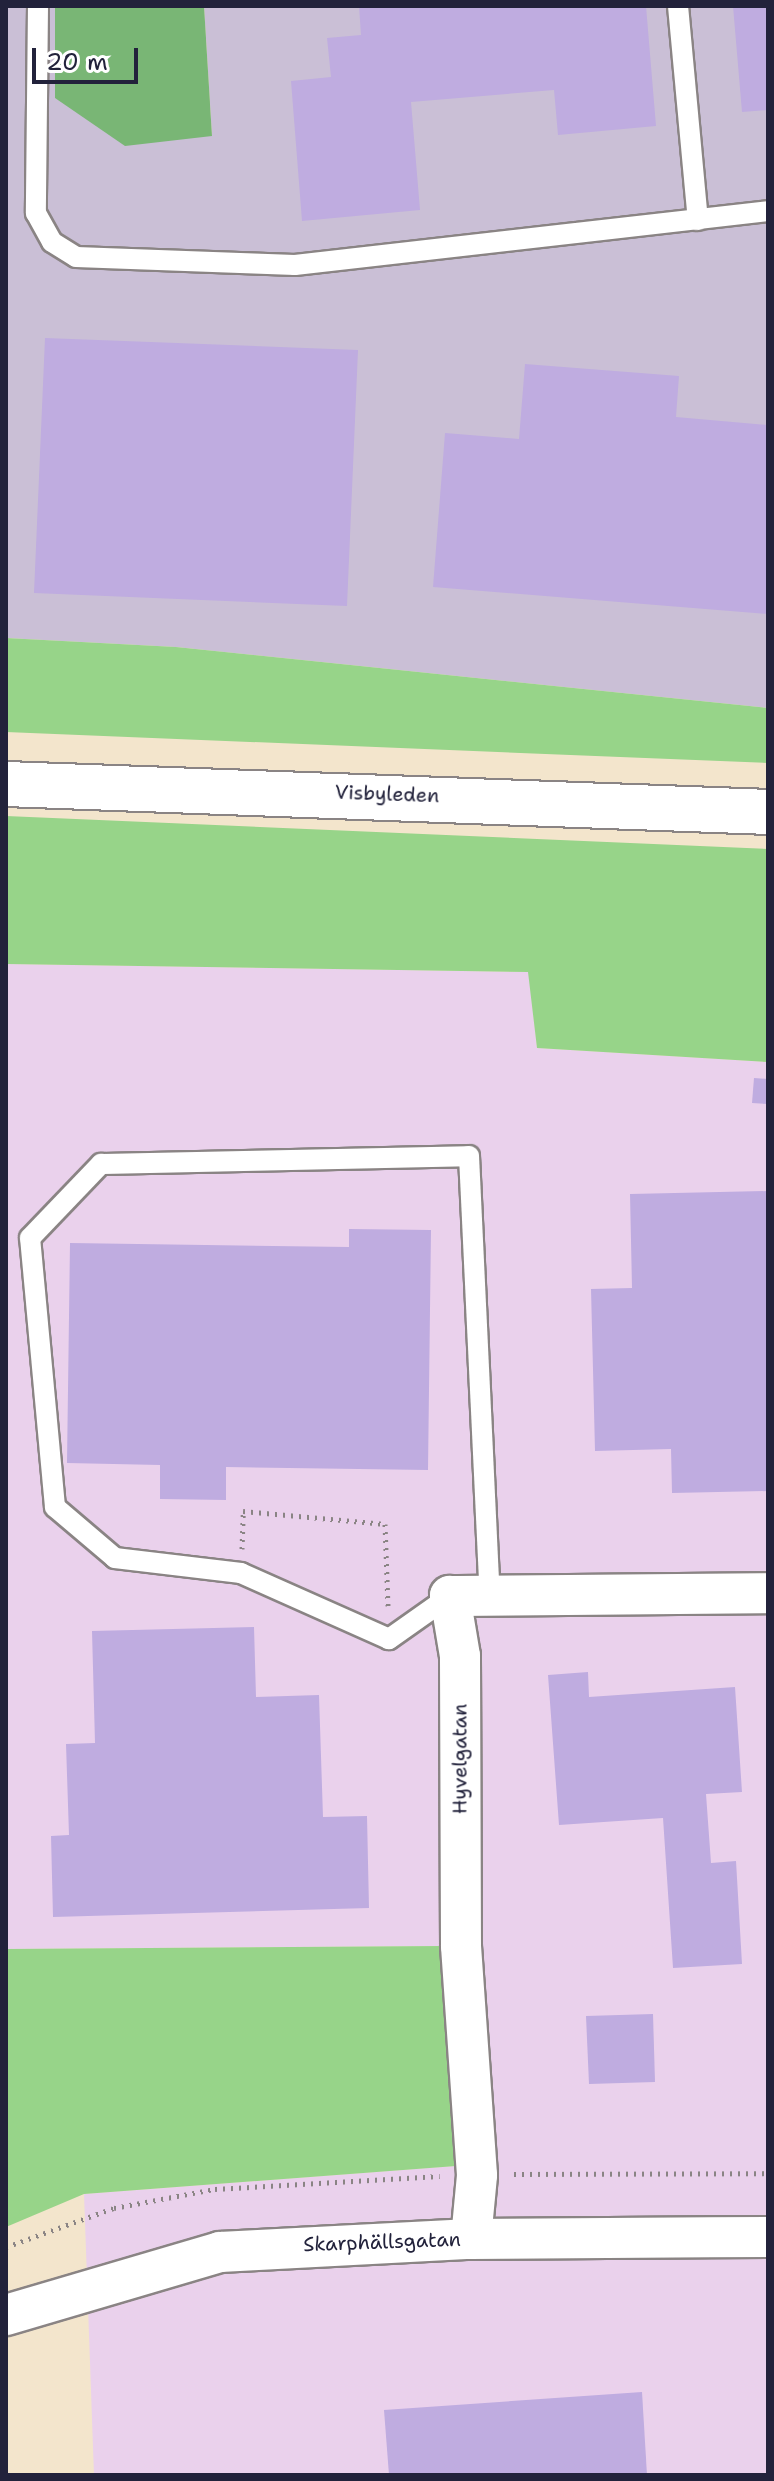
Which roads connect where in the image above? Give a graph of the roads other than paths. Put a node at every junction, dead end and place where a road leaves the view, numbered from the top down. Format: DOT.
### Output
graph roads {
  1 [pos="38,6"];
  2 [pos="678,6"];
  3 [pos="768,211"];
  4 [pos="698,220"];
  5 [pos="6,784"];
  6 [pos="768,812"];
  7 [pos="768,1593"];
  8 [pos="450,1596"];
  9 [pos="490,1596"];
  10 [pos="768,2237"];
  11 [pos="471,2239"];
  12 [pos="6,2315"];
  1 -- 4 [label="lane"];
  2 -- 4 [label="lane"];
  3 -- 4 [label="lane"];
  5 -- 6 [label="main road, Visbyleden"];
  7 -- 9 [label="street"];
  8 -- 9 [label="street"];
  8 -- 9 [label="lane"];
  8 -- 11 [label="street, Hyvelgatan"];
  10 -- 11 [label="street, Skarphällsgatan"];
  11 -- 12 [label="street, Skarphällsgatan"];
}
